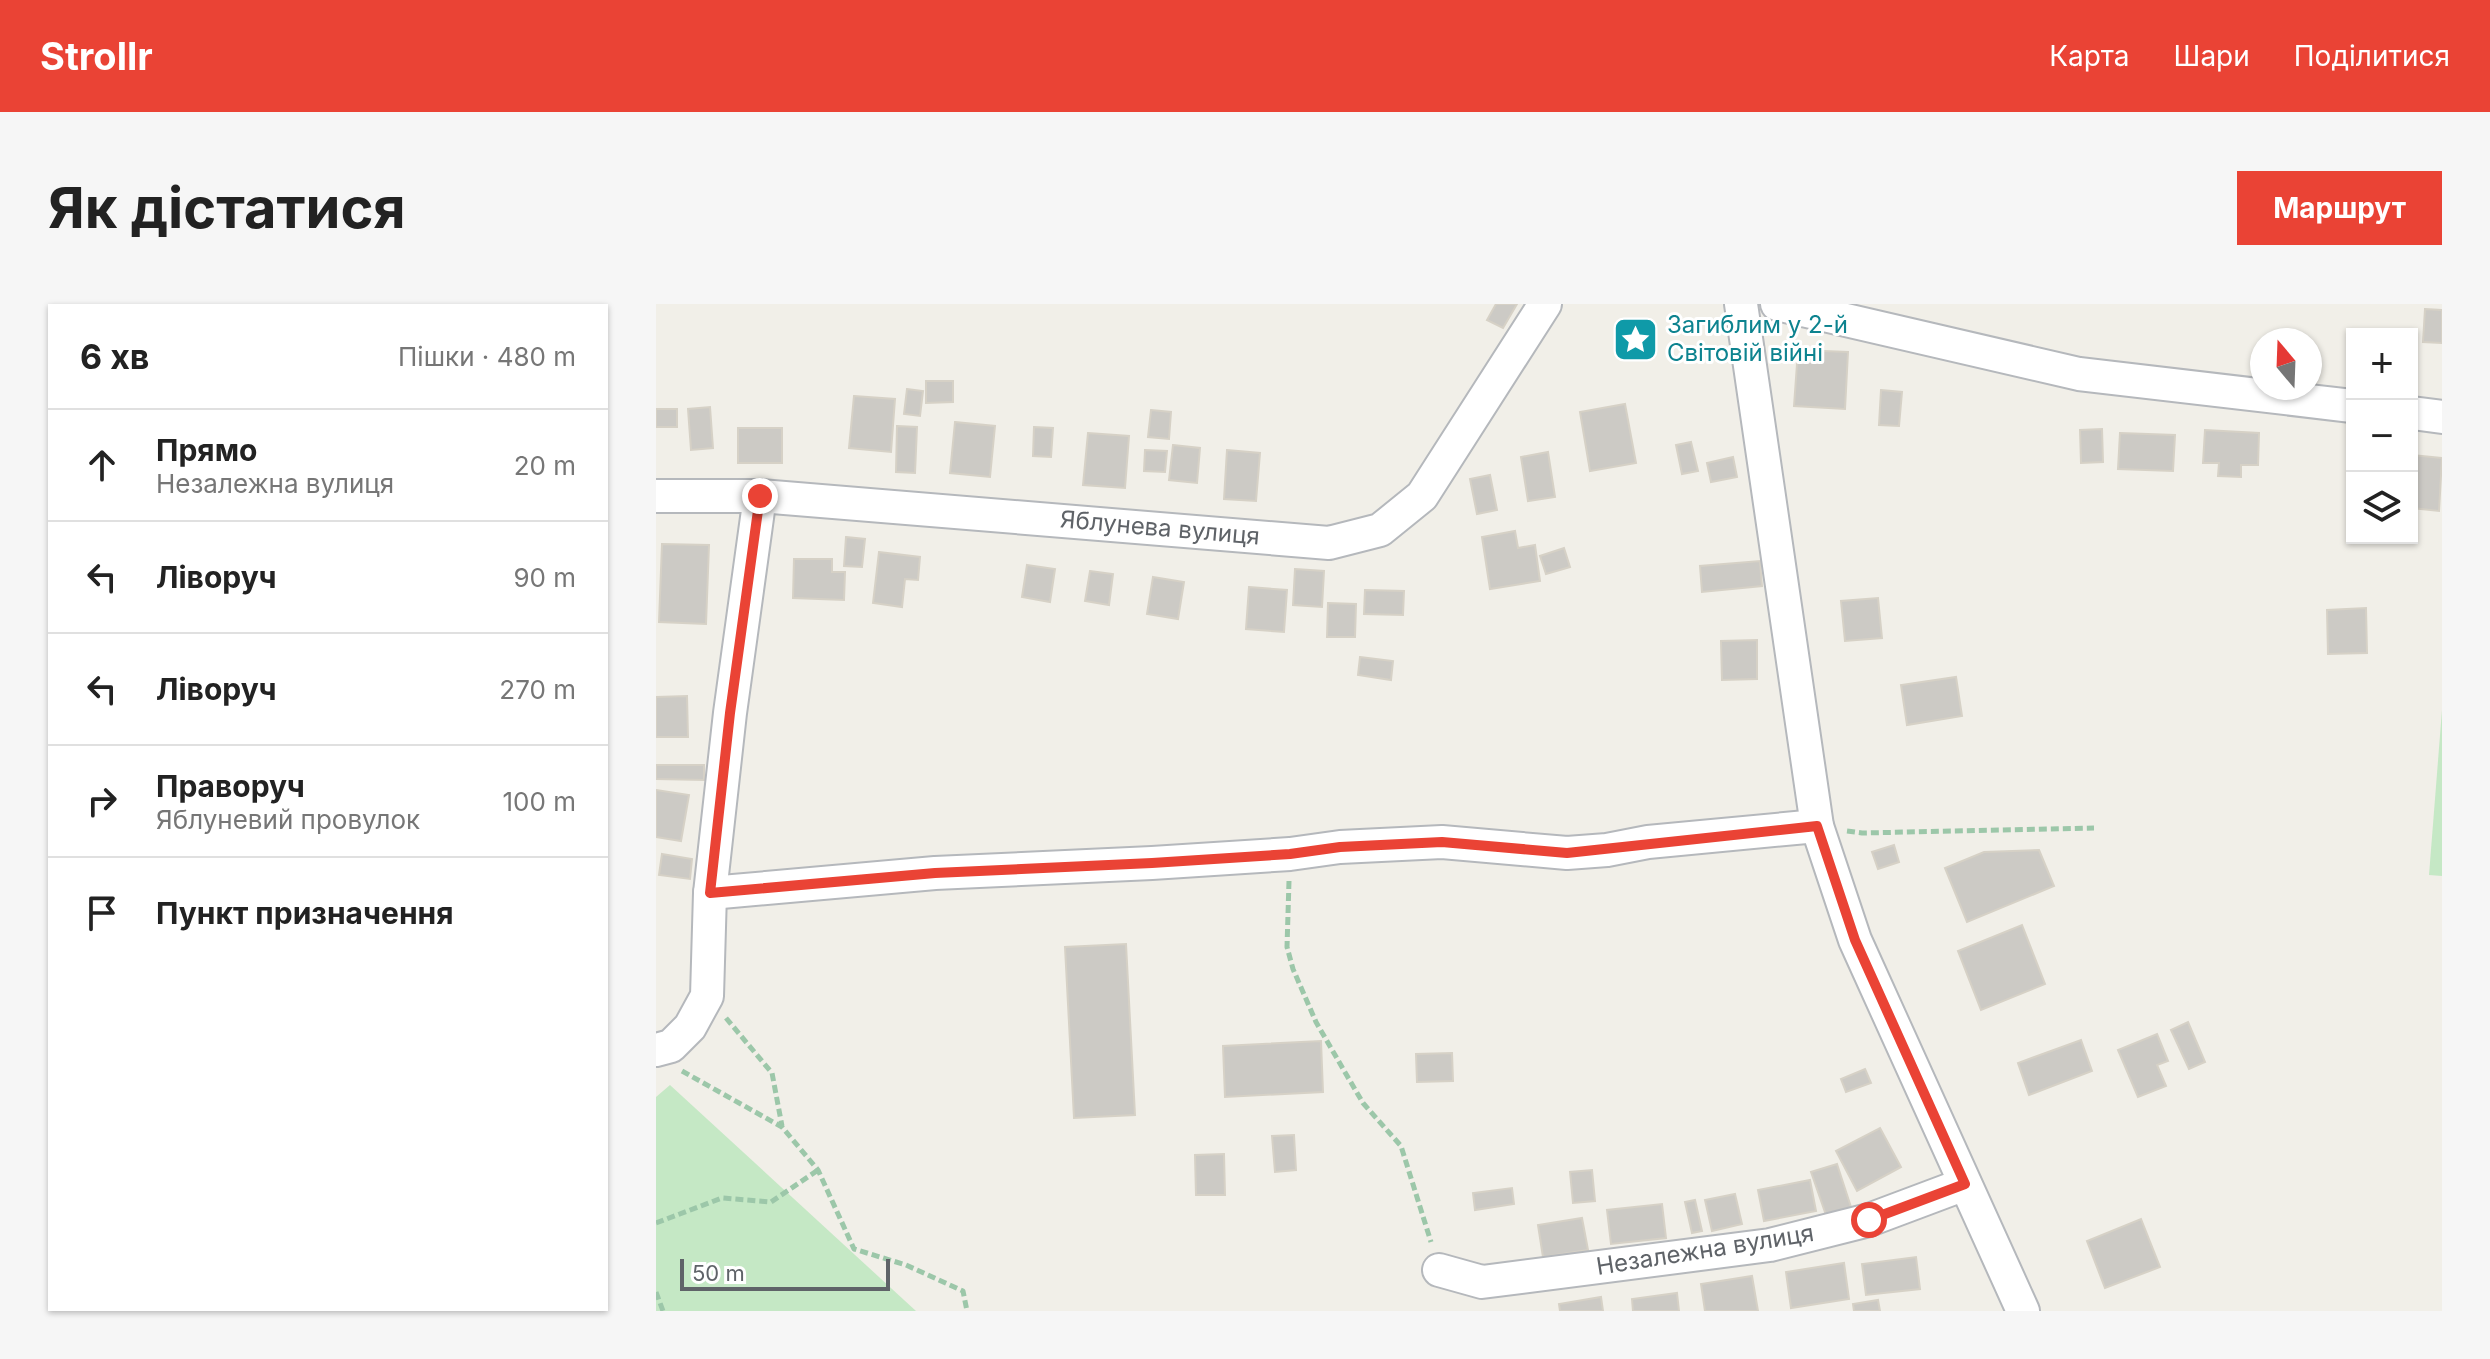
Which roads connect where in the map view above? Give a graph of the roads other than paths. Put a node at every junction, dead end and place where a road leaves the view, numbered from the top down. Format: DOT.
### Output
graph roads {
  1 [pos="1545,304"];
  2 [pos="1741,304"];
  3 [pos="1777,304"];
  4 [pos="2346,405"];
  5 [pos="2418,414"];
  6 [pos="2442,417"];
  7 [pos="656,496"];
  8 [pos="760,496"];
  9 [pos="1817,826"];
  10 [pos="710,893"];
  11 [pos="662,1057"];
  12 [pos="1965,1184"];
  13 [pos="1439,1270"];
  14 [pos="2023,1311"];
  1 -- 8 [label="street, Яблунева вулиця"];
  2 -- 9 [label="street"];
  3 -- 4 [label="street"];
  5 -- 6 [label="street"];
  7 -- 8 [label="street, Яблунева вулиця"];
  8 -- 10 [label="street"];
  9 -- 10 [label="street"];
  9 -- 12 [label="street"];
  10 -- 11 [label="street"];
  12 -- 13 [label="street, Незалежна вулиця"];
  12 -- 14 [label="street"];
}
